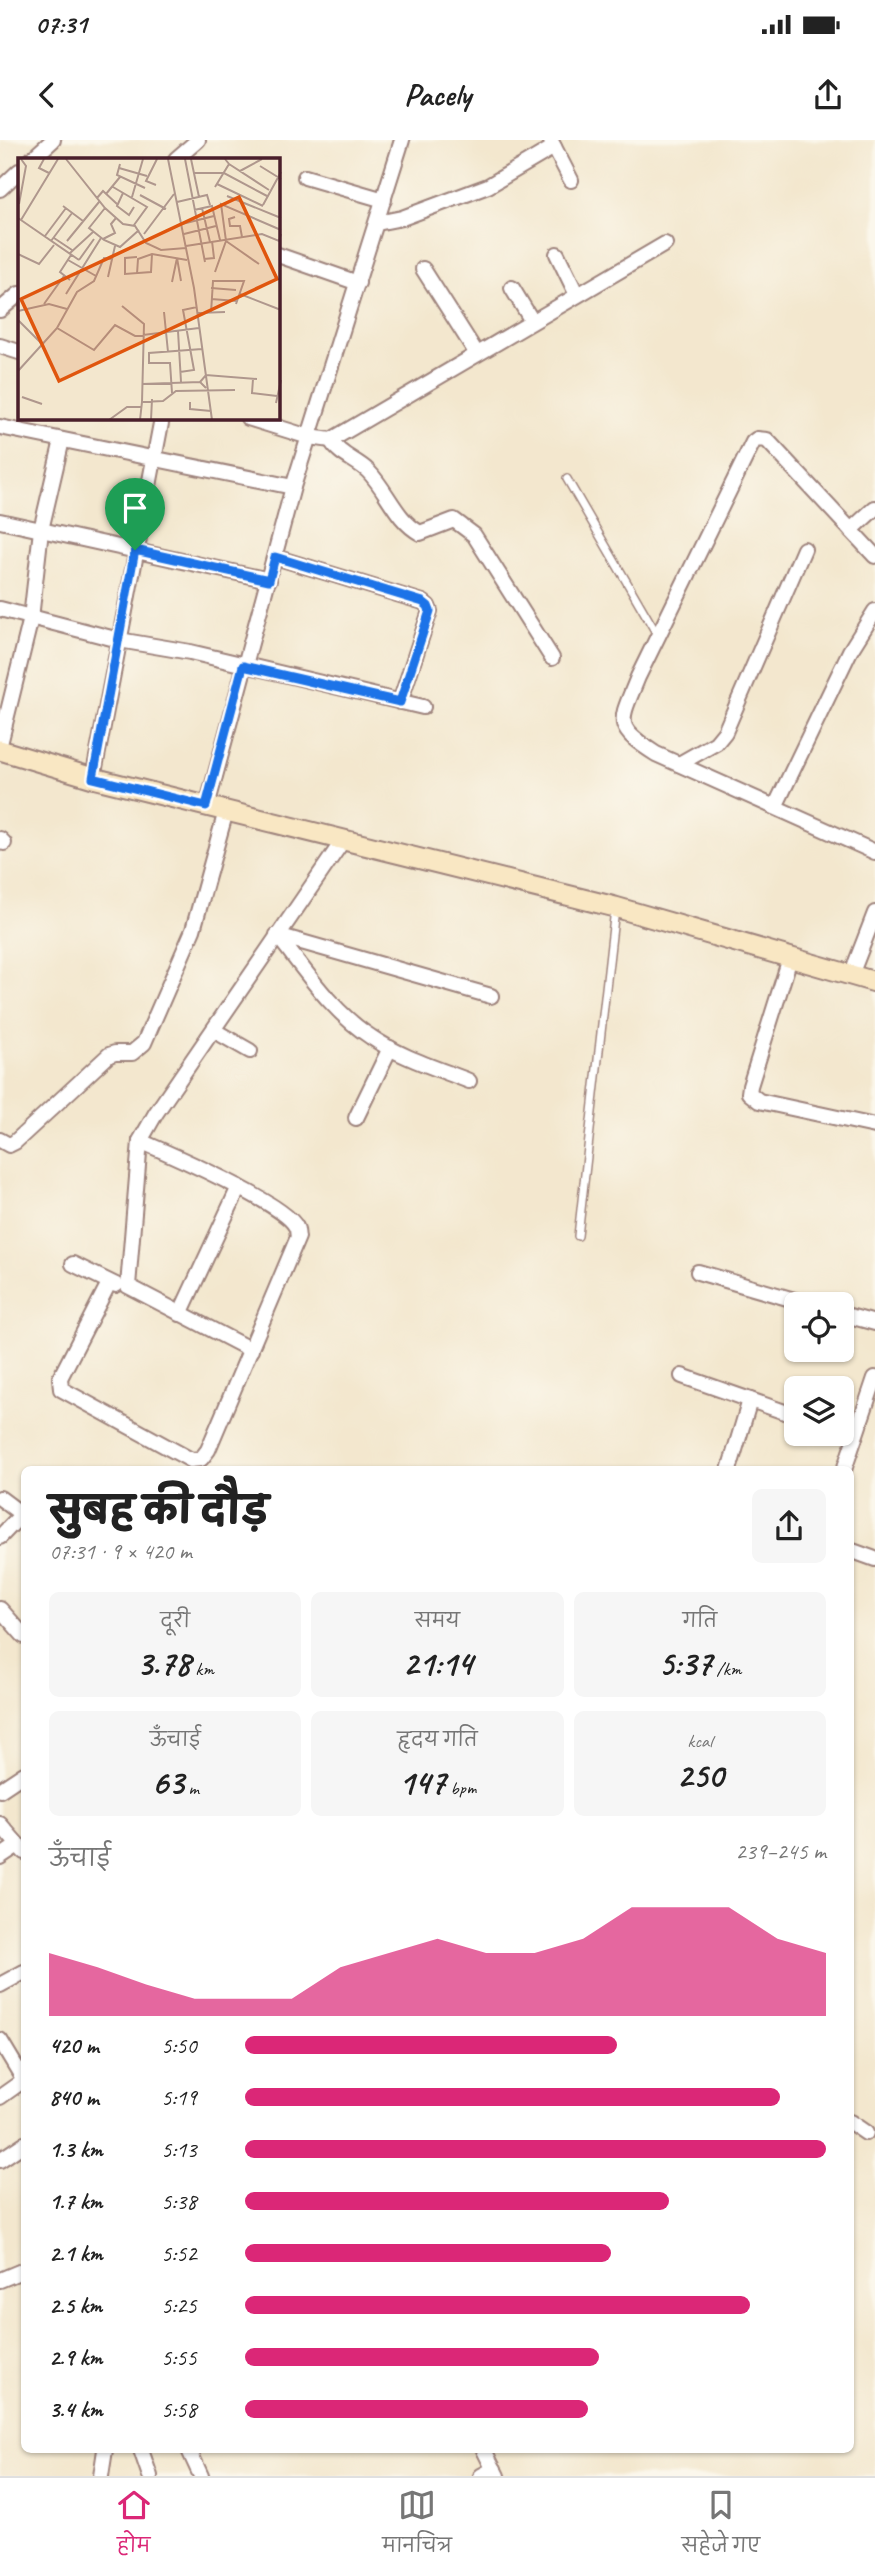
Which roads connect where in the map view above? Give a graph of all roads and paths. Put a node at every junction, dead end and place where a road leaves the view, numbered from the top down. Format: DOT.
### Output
graph roads {
  1 [pos="52,140"];
  2 [pos="402,140"];
  3 [pos="191,142"];
  4 [pos="552,144"];
  5 [pos="33,158"];
  6 [pos="177,158"];
  7 [pos="18,172"];
  8 [pos="305,177"];
  9 [pos="571,180"];
  10 [pos="0,188"];
  11 [pos="384,200"];
  12 [pos="377,223"];
  13 [pos="665,244"];
  14 [pos="557,254"];
  15 [pos="280,256"];
  16 [pos="423,269"];
  17 [pos="358,283"];
  18 [pos="512,288"];
  19 [pos="18,295"];
  20 [pos="577,295"];
  21 [pos="0,310"];
  22 [pos="532,321"];
  23 [pos="0,346"];
  24 [pos="18,352"];
  25 [pos="477,354"];
  26 [pos="162,420"];
  27 [pos="254,420"];
  28 [pos="0,427"];
  29 [pos="309,437"];
  30 [pos="62,440"];
  31 [pos="331,440"];
  32 [pos="154,459"];
  33 [pos="567,479"];
  34 [pos="293,487"];
  35 [pos="875,508"];
  36 [pos="0,521"];
  37 [pos="41,530"];
  38 [pos="851,530"];
  39 [pos="804,549"];
  40 [pos="135,550"];
  41 [pos="875,556"];
  42 [pos="275,557"];
  43 [pos="269,580"];
  44 [pos="0,609"];
  45 [pos="875,611"];
  46 [pos="31,618"];
  47 [pos="658,636"];
  48 [pos="119,640"];
  49 [pos="552,658"];
  50 [pos="243,666"];
  51 [pos="400,702"];
  52 [pos="424,707"];
  53 [pos="0,744"];
  54 [pos="0,750"];
  55 [pos="679,764"];
  56 [pos="93,778"];
  57 [pos="775,807"];
  58 [pos="216,808"];
  59 [pos="344,839"];
  60 [pos="875,852"];
  61 [pos="615,907"];
  62 [pos="875,914"];
  63 [pos="277,934"];
  64 [pos="790,958"];
  65 [pos="851,975"];
  66 [pos="875,982"];
  67 [pos="491,996"];
  68 [pos="215,1031"];
  69 [pos="390,1048"];
  70 [pos="250,1051"];
  71 [pos="468,1081"];
  72 [pos="356,1118"];
  73 [pos="875,1126"];
  74 [pos="0,1140"];
  75 [pos="140,1140"];
  76 [pos="239,1186"];
  77 [pos="578,1236"];
  78 [pos="73,1264"];
  79 [pos="698,1272"];
  80 [pos="109,1283"];
  81 [pos="128,1286"];
  82 [pos="784,1297"];
  83 [pos="180,1314"];
  84 [pos="854,1317"];
  85 [pos="875,1323"];
  86 [pos="251,1350"];
  87 [pos="682,1376"];
  88 [pos="875,1378"];
  89 [pos="750,1400"];
  90 [pos="784,1412"];
  91 [pos="854,1423"];
  92 [pos="848,1446"];
  93 [pos="730,1466"];
  94 [pos="845,1466"];
  95 [pos="2,1503"];
  96 [pos="21,1514"];
  97 [pos="21,1517"];
  98 [pos="0,1537"];
  99 [pos="854,1551"];
  100 [pos="875,1559"];
  101 [pos="0,1609"];
  102 [pos="21,1633"];
  103 [pos="21,1776"];
  104 [pos="0,1790"];
  105 [pos="0,1824"];
  106 [pos="21,1848"];
  107 [pos="0,1857"];
  108 [pos="21,1974"];
  109 [pos="0,1985"];
  110 [pos="0,2040"];
  111 [pos="21,2075"];
  112 [pos="21,2082"];
  113 [pos="0,2097"];
  114 [pos="854,2125"];
  115 [pos="866,2133"];
  116 [pos="21,2146"];
  117 [pos="0,2160"];
  118 [pos="21,2271"];
  119 [pos="0,2280"];
  120 [pos="105,2453"];
  121 [pos="142,2453"];
  122 [pos="190,2453"];
  123 [pos="485,2453"];
  124 [pos="491,2474"];
  125 [pos="101,2476"];
  126 [pos="150,2476"];
  127 [pos="201,2476"];
  1 -- 5 [label="street"];
  2 -- 11 [label="street"];
  3 -- 6 [label="street"];
  4 -- 9 [label="street"];
  4 -- 12 [label="street"];
  7 -- 10 [label="street"];
  8 -- 11 [label="street"];
  11 -- 12 [label="street"];
  12 -- 17 [label="street"];
  13 -- 20 [label="street"];
  14 -- 20 [label="street"];
  15 -- 17 [label="street"];
  16 -- 25 [label="street"];
  17 -- 29 [label="street"];
  18 -- 22 [label="street"];
  19 -- 21 [label="street"];
  20 -- 22 [label="street"];
  22 -- 25 [label="street"];
  23 -- 24 [label="street"];
  25 -- 31 [label="street"];
  26 -- 32 [label="street"];
  27 -- 29 [label="street"];
  28 -- 30 [label="street"];
  29 -- 31 [label="street"];
  29 -- 34 [label="street"];
  30 -- 32 [label="street"];
  30 -- 37 [label="street"];
  31 -- 49 [label="street"];
  32 -- 34 [label="street"];
  32 -- 40 [label="street"];
  33 -- 47 [label="lane"];
  34 -- 42 [label="street"];
  35 -- 38 [label="street"];
  36 -- 37 [label="street"];
  37 -- 40 [label="street"];
  37 -- 46 [label="street"];
  38 -- 41 [label="street"];
  38 -- 47 [label="street"];
  39 -- 55 [label="street"];
  40 -- 43 [label="street"];
  40 -- 48 [label="street"];
  42 -- 43 [label="street"];
  42 -- 51 [label="street"];
  43 -- 50 [label="street"];
  44 -- 46 [label="street"];
  45 -- 57 [label="street"];
  46 -- 48 [label="street"];
  46 -- 53 [label="street"];
  47 -- 55 [label="street"];
  48 -- 50 [label="street"];
  48 -- 56 [label="street"];
  50 -- 51 [label="street"];
  50 -- 58 [label="street"];
  51 -- 52 [label="street"];
  54 -- 56 [label="main road"];
  55 -- 57 [label="street"];
  56 -- 58 [label="main road"];
  57 -- 60 [label="street"];
  58 -- 59 [label="main road"];
  58 -- 74 [label="street"];
  59 -- 61 [label="main road"];
  59 -- 63 [label="street"];
  61 -- 64 [label="main road"];
  61 -- 77 [label="lane"];
  62 -- 65 [label="street"];
  63 -- 67 [label="street"];
  63 -- 68 [label="street"];
  63 -- 69 [label="street"];
  64 -- 65 [label="main road"];
  64 -- 73 [label="street"];
  65 -- 66 [label="main road"];
  68 -- 70 [label="street"];
  68 -- 75 [label="street"];
  69 -- 71 [label="street"];
  69 -- 72 [label="street"];
  75 -- 76 [label="street"];
  75 -- 81 [label="street"];
  76 -- 83 [label="street"];
  76 -- 86 [label="street"];
  78 -- 80 [label="street"];
  79 -- 82 [label="street"];
  80 -- 81 [label="street"];
  80 -- 86 [label="street"];
  81 -- 83 [label="street"];
  83 -- 86 [label="street"];
  84 -- 85 [label="street"];
  87 -- 89 [label="street"];
  88 -- 91 [label="street"];
  89 -- 90 [label="street"];
  89 -- 93 [label="street"];
  92 -- 94 [label="street"];
  95 -- 96 [label="street"];
  97 -- 98 [label="street"];
  99 -- 100 [label="street"];
  101 -- 102 [label="street"];
  103 -- 104 [label="street"];
  105 -- 106 [label="street"];
  106 -- 107 [label="street"];
  108 -- 109 [label="street"];
  110 -- 111 [label="street"];
  112 -- 113 [label="street"];
  114 -- 115 [label="street"];
  116 -- 117 [label="street"];
  118 -- 119 [label="street"];
  120 -- 125 [label="street"];
  121 -- 126 [label="street"];
  122 -- 127 [label="street"];
  123 -- 124 [label="street"];
}
